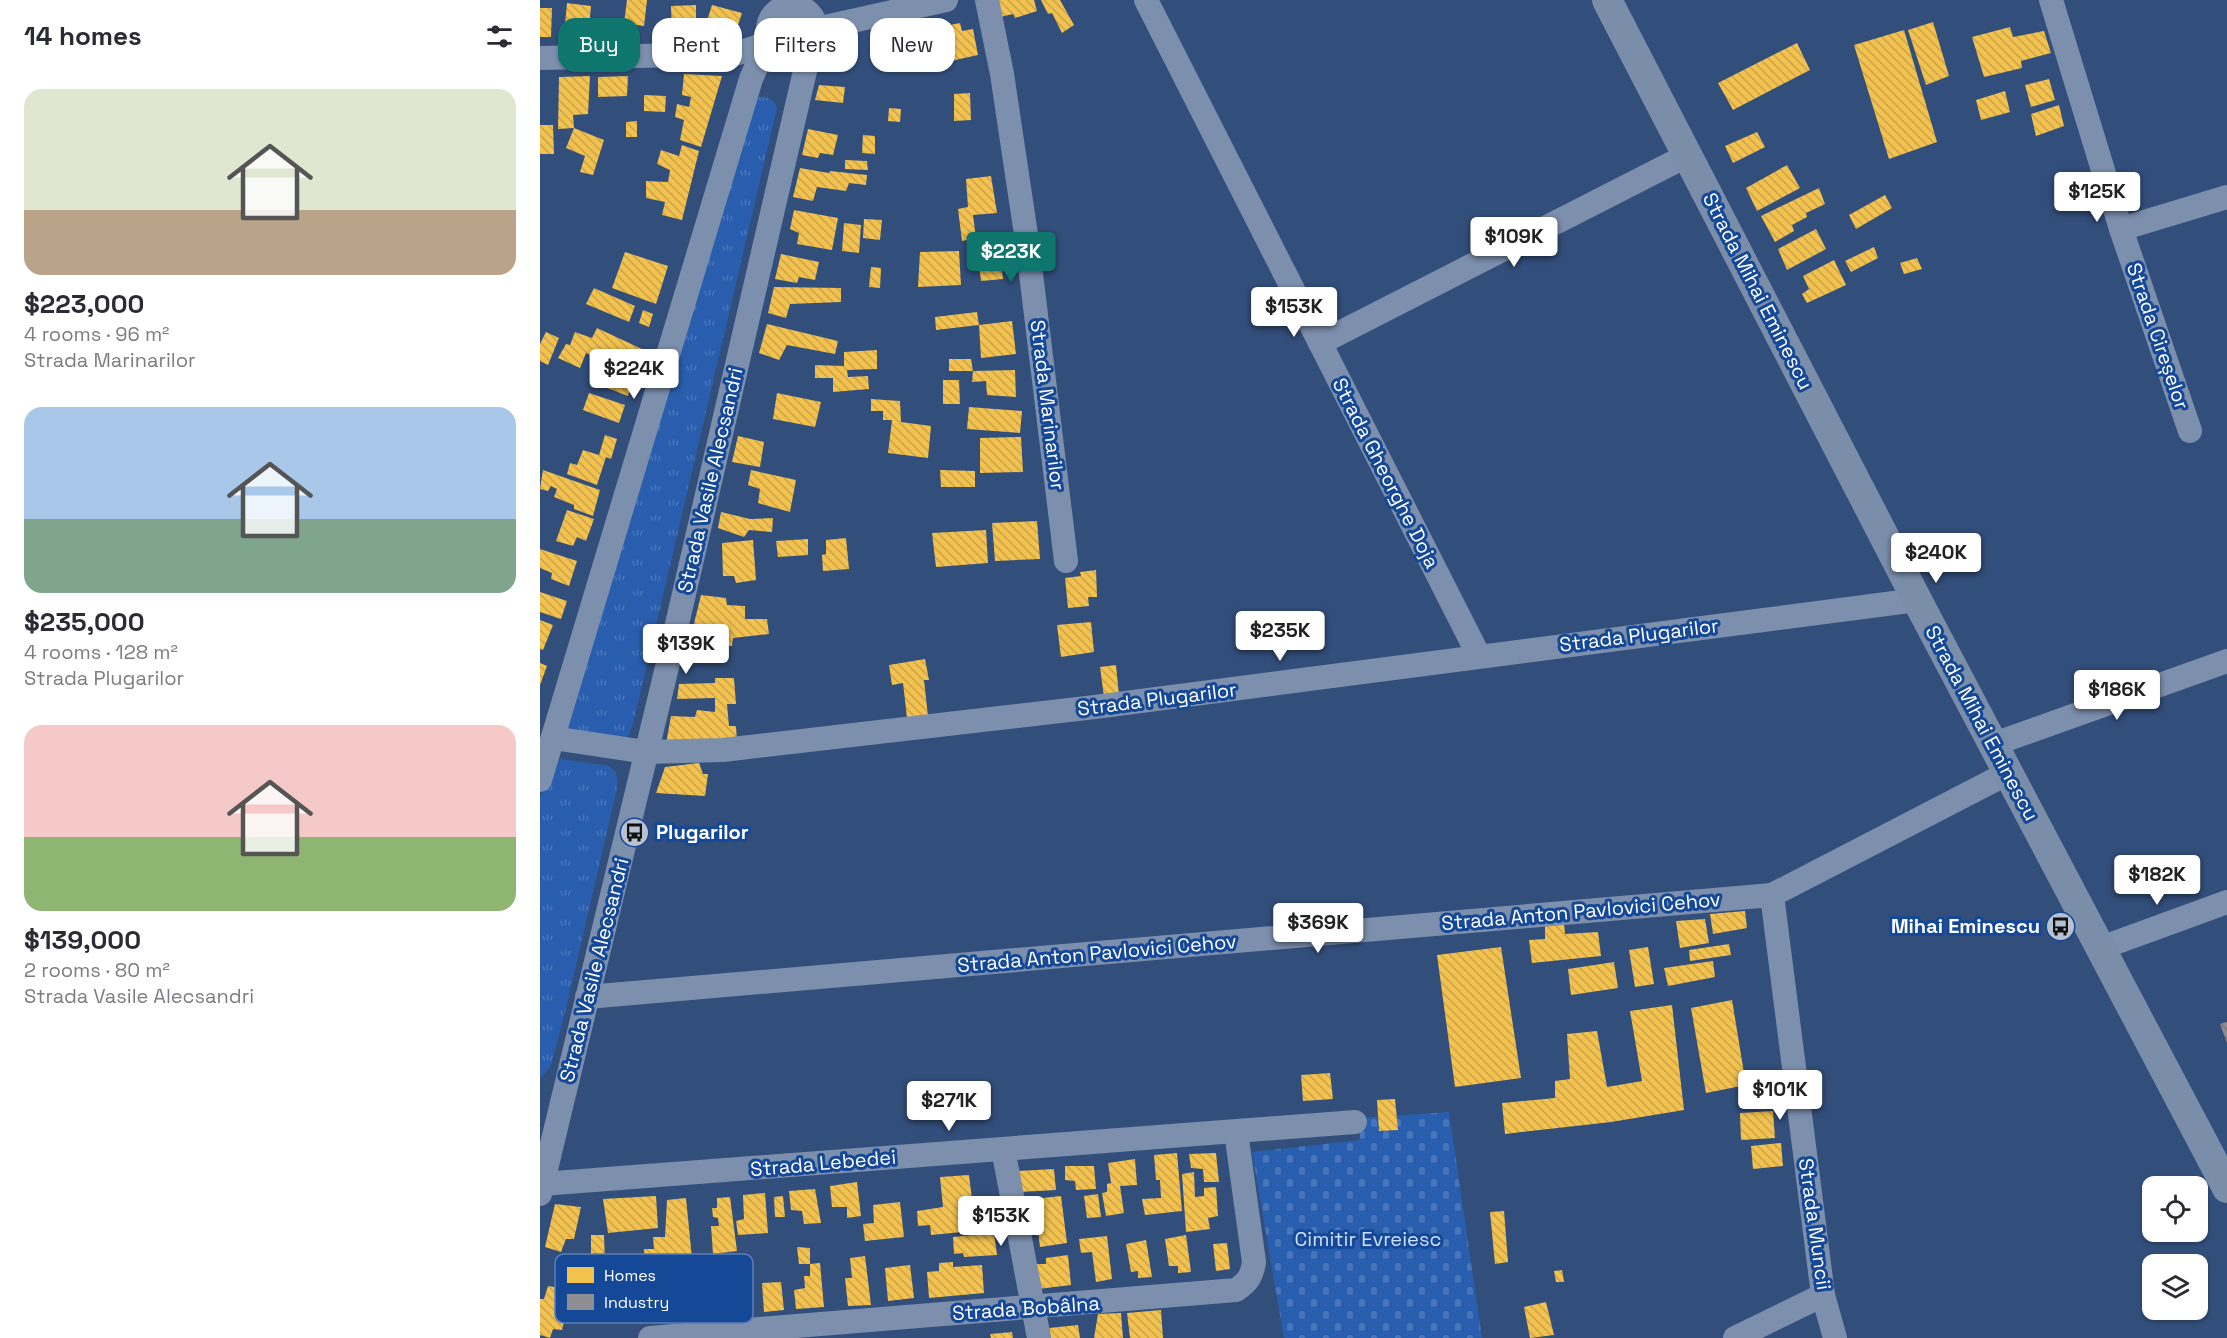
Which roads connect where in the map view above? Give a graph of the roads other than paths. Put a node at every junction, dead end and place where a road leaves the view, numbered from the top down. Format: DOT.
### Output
graph roads {
  1 [pos="946,0"];
  2 [pos="987,0"];
  3 [pos="1146,0"];
  4 [pos="1607,0"];
  5 [pos="2051,0"];
  6 [pos="779,5"];
  7 [pos="811,18"];
  8 [pos="843,18"];
  9 [pos="754,48"];
  10 [pos="540,58"];
  11 [pos="754,72"];
  12 [pos="803,72"];
  13 [pos="1688,155"];
  14 [pos="2227,196"];
  15 [pos="2121,229"];
  16 [pos="1320,343"];
  17 [pos="2190,430"];
  18 [pos="1066,561"];
  19 [pos="1917,600"];
  20 [pos="1479,656"];
  21 [pos="2227,661"];
  22 [pos="553,738"];
  23 [pos="1994,744"];
  24 [pos="646,752"];
  25 [pos="2008,772"];
  26 [pos="540,780"];
  27 [pos="1772,895"];
  28 [pos="2227,903"];
  29 [pos="2101,948"];
  30 [pos="587,997"];
  31 [pos="1355,1122"];
  32 [pos="1236,1132"];
  33 [pos="545,1143"];
  34 [pos="1003,1149"];
  35 [pos="2227,1188"];
  36 [pos="541,1189"];
  37 [pos="1823,1295"];
  38 [pos="1033,1307"];
  39 [pos="650,1338"];
  40 [pos="1039,1338"];
  41 [pos="1735,1338"];
  42 [pos="1834,1338"];
  1 -- 8 [label="street"];
  2 -- 18 [label="street, Strada Marinarilor"];
  3 -- 16 [label="street, Strada Gheorghe Doja"];
  4 -- 13 [label="main road, Strada Mihai Eminescu"];
  5 -- 15 [label="street, Strada Cireșelor"];
  6 -- 7 [label="street"];
  9 -- 10 [label="street"];
  11 -- 22 [label="street"];
  12 -- 24 [label="street, Strada Vasile Alecsandri"];
  13 -- 16 [label="street"];
  13 -- 19 [label="main road, Strada Mihai Eminescu"];
  14 -- 15 [label="street"];
  15 -- 17 [label="street, Strada Cireșelor"];
  16 -- 20 [label="street, Strada Gheorghe Doja"];
  19 -- 20 [label="street, Strada Plugarilor"];
  19 -- 23 [label="main road, Strada Mihai Eminescu"];
  20 -- 24 [label="street, Strada Plugarilor"];
  21 -- 23 [label="street"];
  22 -- 24 [label="street, Strada Plugarilor"];
  22 -- 26 [label="street"];
  23 -- 25 [label="main road, Strada Mihai Eminescu"];
  24 -- 30 [label="street, Strada Vasile Alecsandri"];
  25 -- 27 [label="street, Strada Anton Pavlovici Cehov"];
  25 -- 29 [label="main road, Strada Mihai Eminescu"];
  27 -- 30 [label="street, Strada Anton Pavlovici Cehov"];
  27 -- 37 [label="street, Strada Muncii"];
  28 -- 29 [label="street"];
  29 -- 35 [label="main road, Strada Mihai Eminescu"];
  30 -- 33 [label="street, Strada Vasile Alecsandri"];
  31 -- 32 [label="street, Strada Lebedei"];
  32 -- 34 [label="street, Strada Lebedei"];
  32 -- 38 [label="street, Strada Bobâlna"];
  33 -- 36 [label="street, Strada Vasile Alecsandri"];
  34 -- 36 [label="street, Strada Lebedei"];
  34 -- 38 [label="street"];
  37 -- 41 [label="street"];
  37 -- 42 [label="street, Strada Muncii"];
  38 -- 39 [label="street, Strada Bobâlna"];
  38 -- 40 [label="street"];
}
